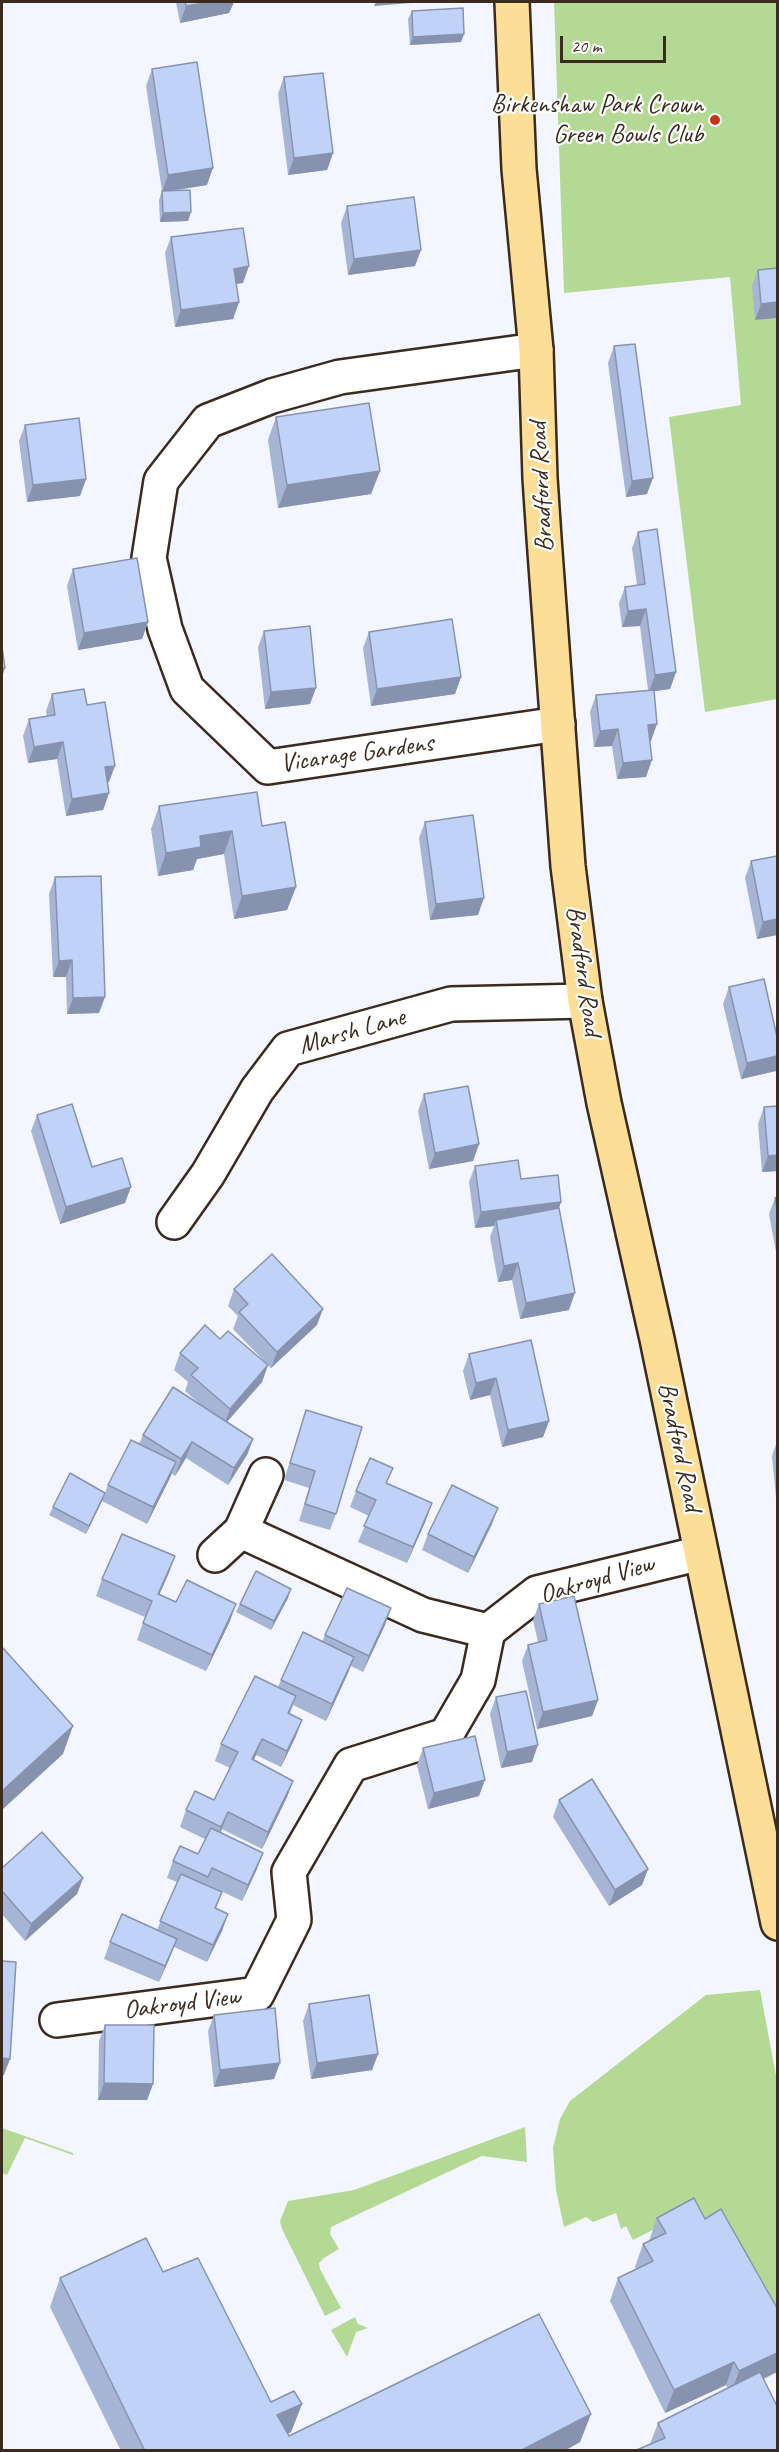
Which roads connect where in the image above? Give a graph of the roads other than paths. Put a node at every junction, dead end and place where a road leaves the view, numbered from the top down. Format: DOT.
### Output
graph roads {
  1 [pos="512,2"];
  2 [pos="536,350"];
  3 [pos="558,724"];
  4 [pos="585,1001"];
  5 [pos="174,1222"];
  6 [pos="266,1475"];
  7 [pos="241,1531"];
  8 [pos="701,1553"];
  9 [pos="215,1555"];
  10 [pos="488,1631"];
  11 [pos="777,1923"];
  12 [pos="57,2019"];
  1 -- 2 [label="main road, Bradford Road"];
  2 -- 3 [label="main road, Bradford Road"];
  2 -- 3 [label="street, Vicarage Gardens"];
  3 -- 4 [label="main road, Bradford Road"];
  4 -- 5 [label="street, Marsh Lane"];
  4 -- 8 [label="main road, Bradford Road"];
  6 -- 7 [label="street"];
  7 -- 9 [label="street"];
  7 -- 10 [label="street"];
  8 -- 10 [label="street, Oakroyd View"];
  8 -- 11 [label="main road, Bradford Road"];
  10 -- 12 [label="street, Oakroyd View"];
}
